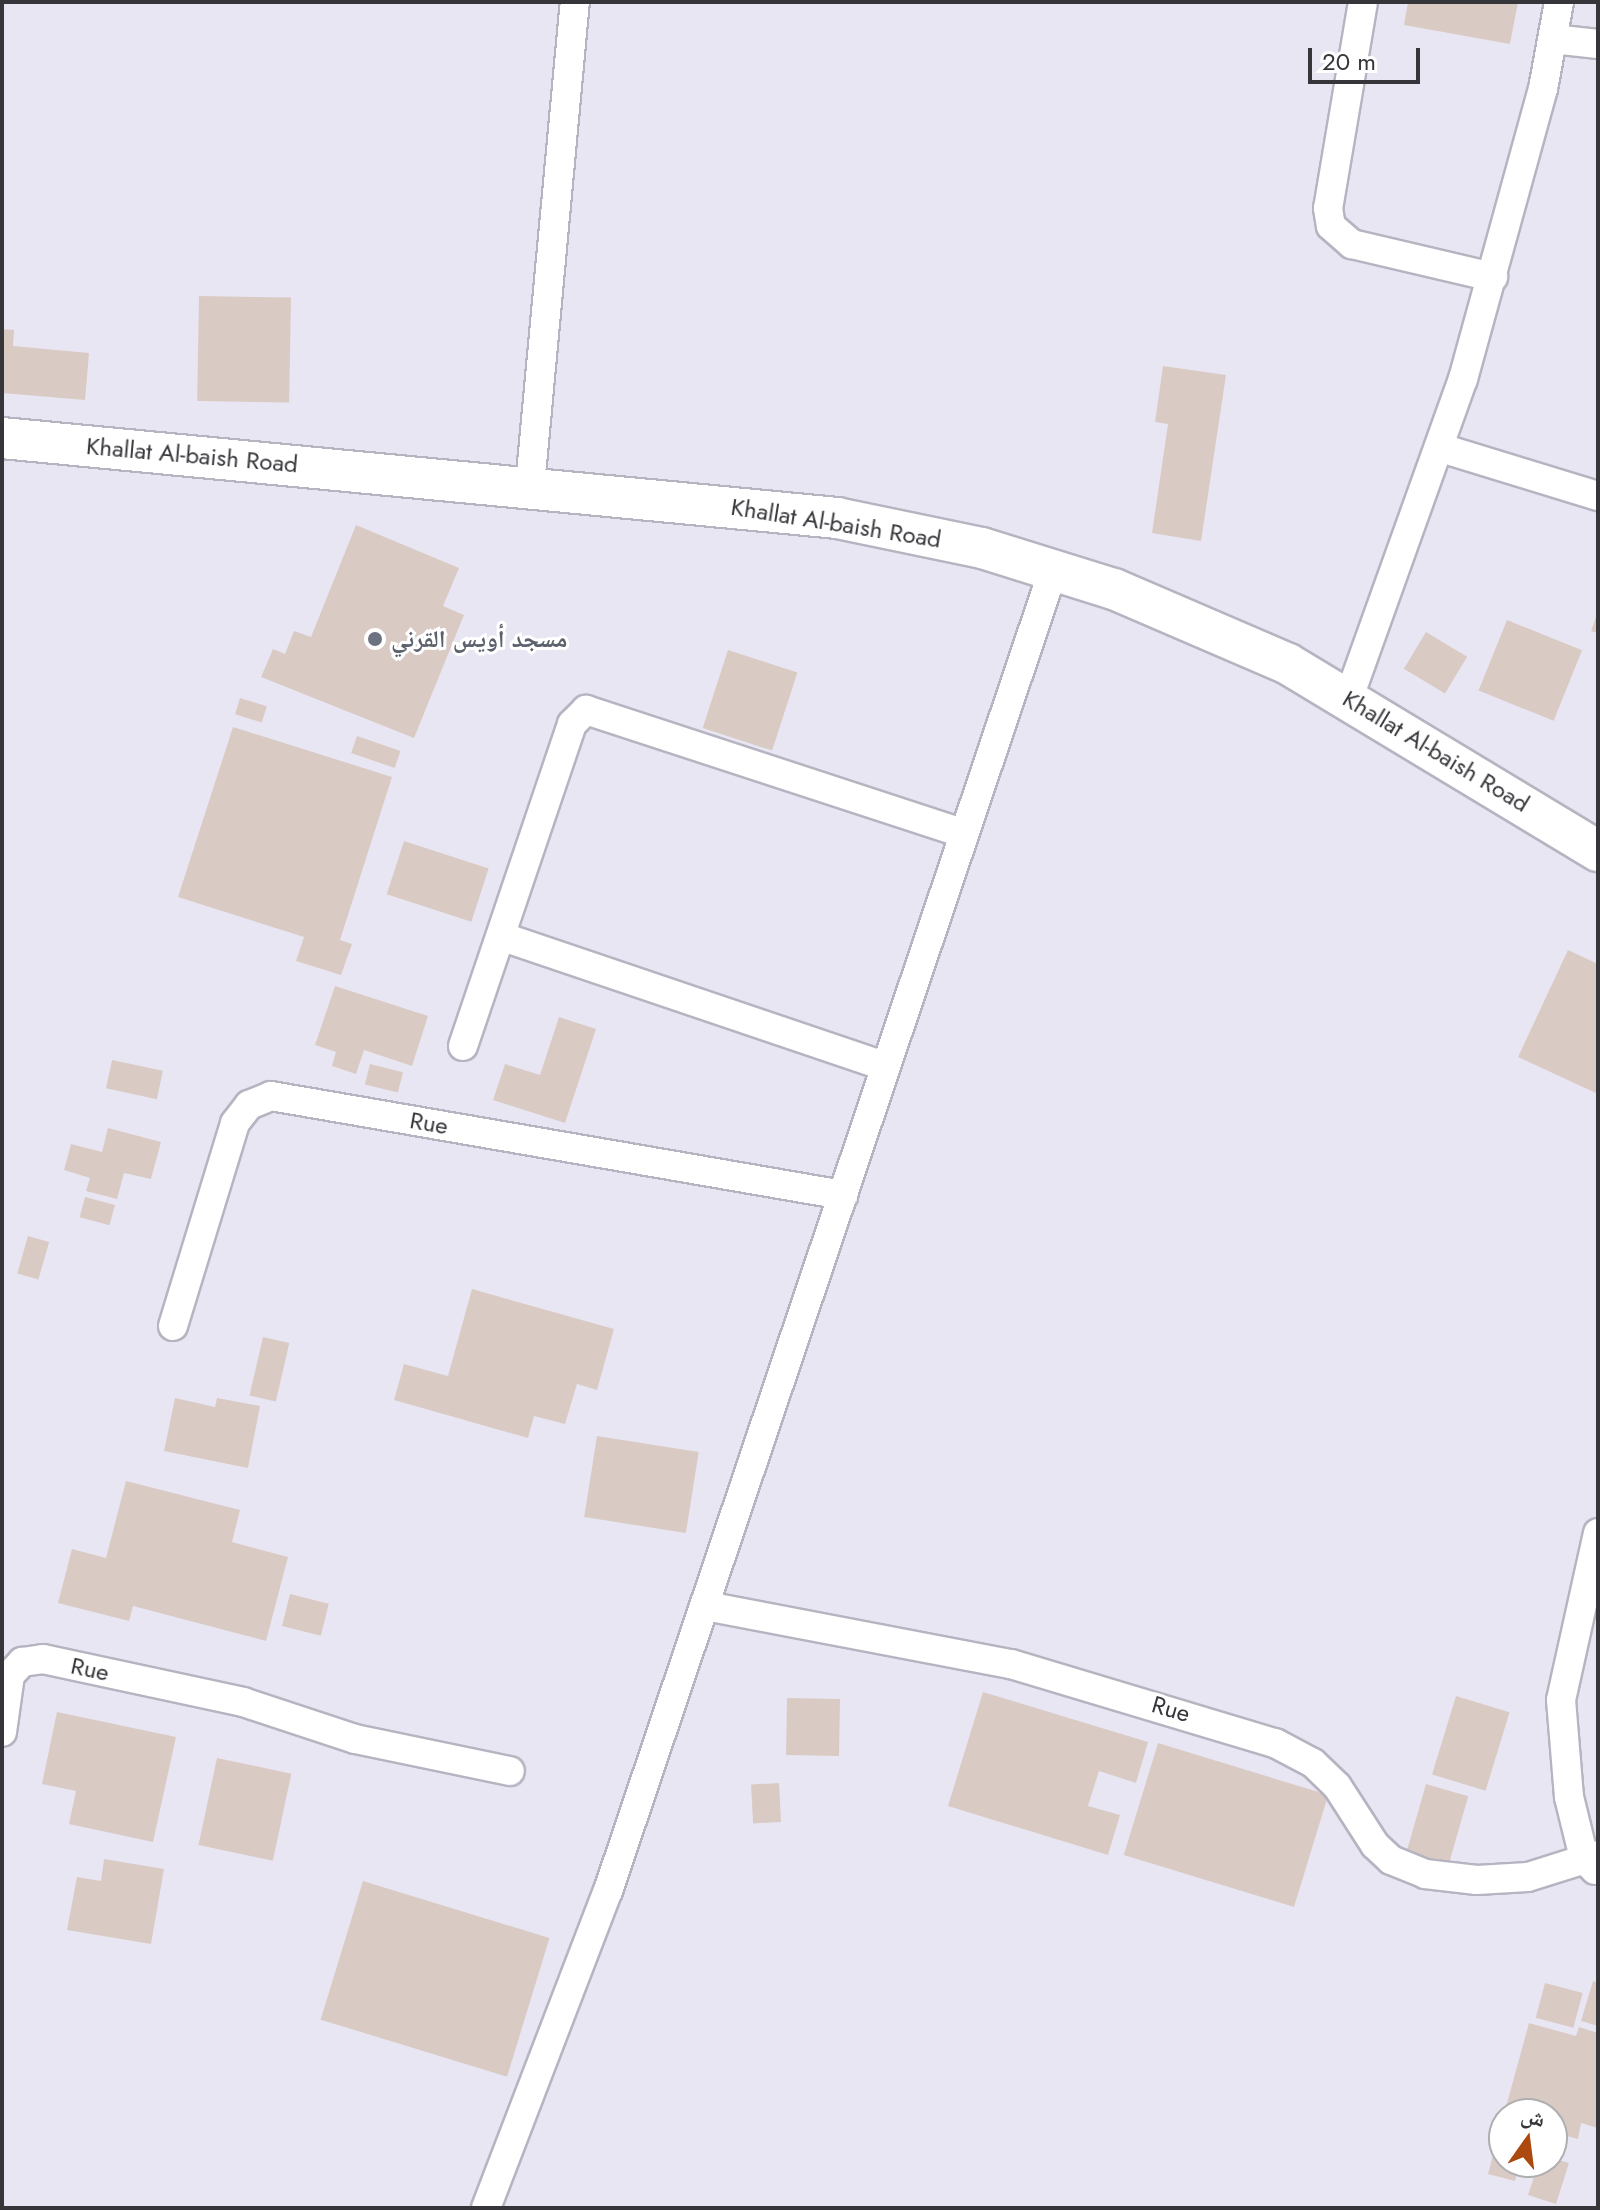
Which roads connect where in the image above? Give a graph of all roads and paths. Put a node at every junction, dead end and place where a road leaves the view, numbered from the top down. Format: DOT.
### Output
graph roads {
  1 [pos="575,2"];
  2 [pos="1363,2"];
  3 [pos="1559,2"];
  4 [pos="1553,39"];
  5 [pos="1598,44"];
  6 [pos="1493,277"];
  7 [pos="2,438"];
  8 [pos="1441,448"];
  9 [pos="530,485"];
  10 [pos="1598,496"];
  11 [pos="1054,568"];
  12 [pos="1349,697"];
  13 [pos="963,833"];
  14 [pos="1598,851"];
  15 [pos="503,937"];
  16 [pos="463,1046"];
  17 [pos="886,1067"];
  18 [pos="843,1195"];
  19 [pos="173,1326"];
  20 [pos="1598,1533"];
  21 [pos="706,1606"];
  22 [pos="2,1732"];
  23 [pos="510,1771"];
  24 [pos="1593,1862"];
  25 [pos="486,2208"];
  1 -- 9 [label="street"];
  2 -- 6 [label="street"];
  3 -- 4 [label="street"];
  4 -- 5 [label="street"];
  4 -- 6 [label="street"];
  6 -- 8 [label="street"];
  7 -- 9 [label="street, Khallat Al-baish Road"];
  8 -- 10 [label="street"];
  8 -- 12 [label="street"];
  9 -- 11 [label="street, Khallat Al-baish Road"];
  11 -- 12 [label="street, Khallat Al-baish Road"];
  11 -- 13 [label="street"];
  12 -- 14 [label="street, Khallat Al-baish Road"];
  13 -- 15 [label="street"];
  13 -- 17 [label="street"];
  15 -- 16 [label="street"];
  15 -- 17 [label="street"];
  17 -- 18 [label="street"];
  18 -- 19 [label="street, Rue"];
  18 -- 21 [label="street"];
  20 -- 24 [label="street, Rue"];
  21 -- 24 [label="street, Rue"];
  21 -- 25 [label="street"];
  22 -- 23 [label="street, Rue"];
}
